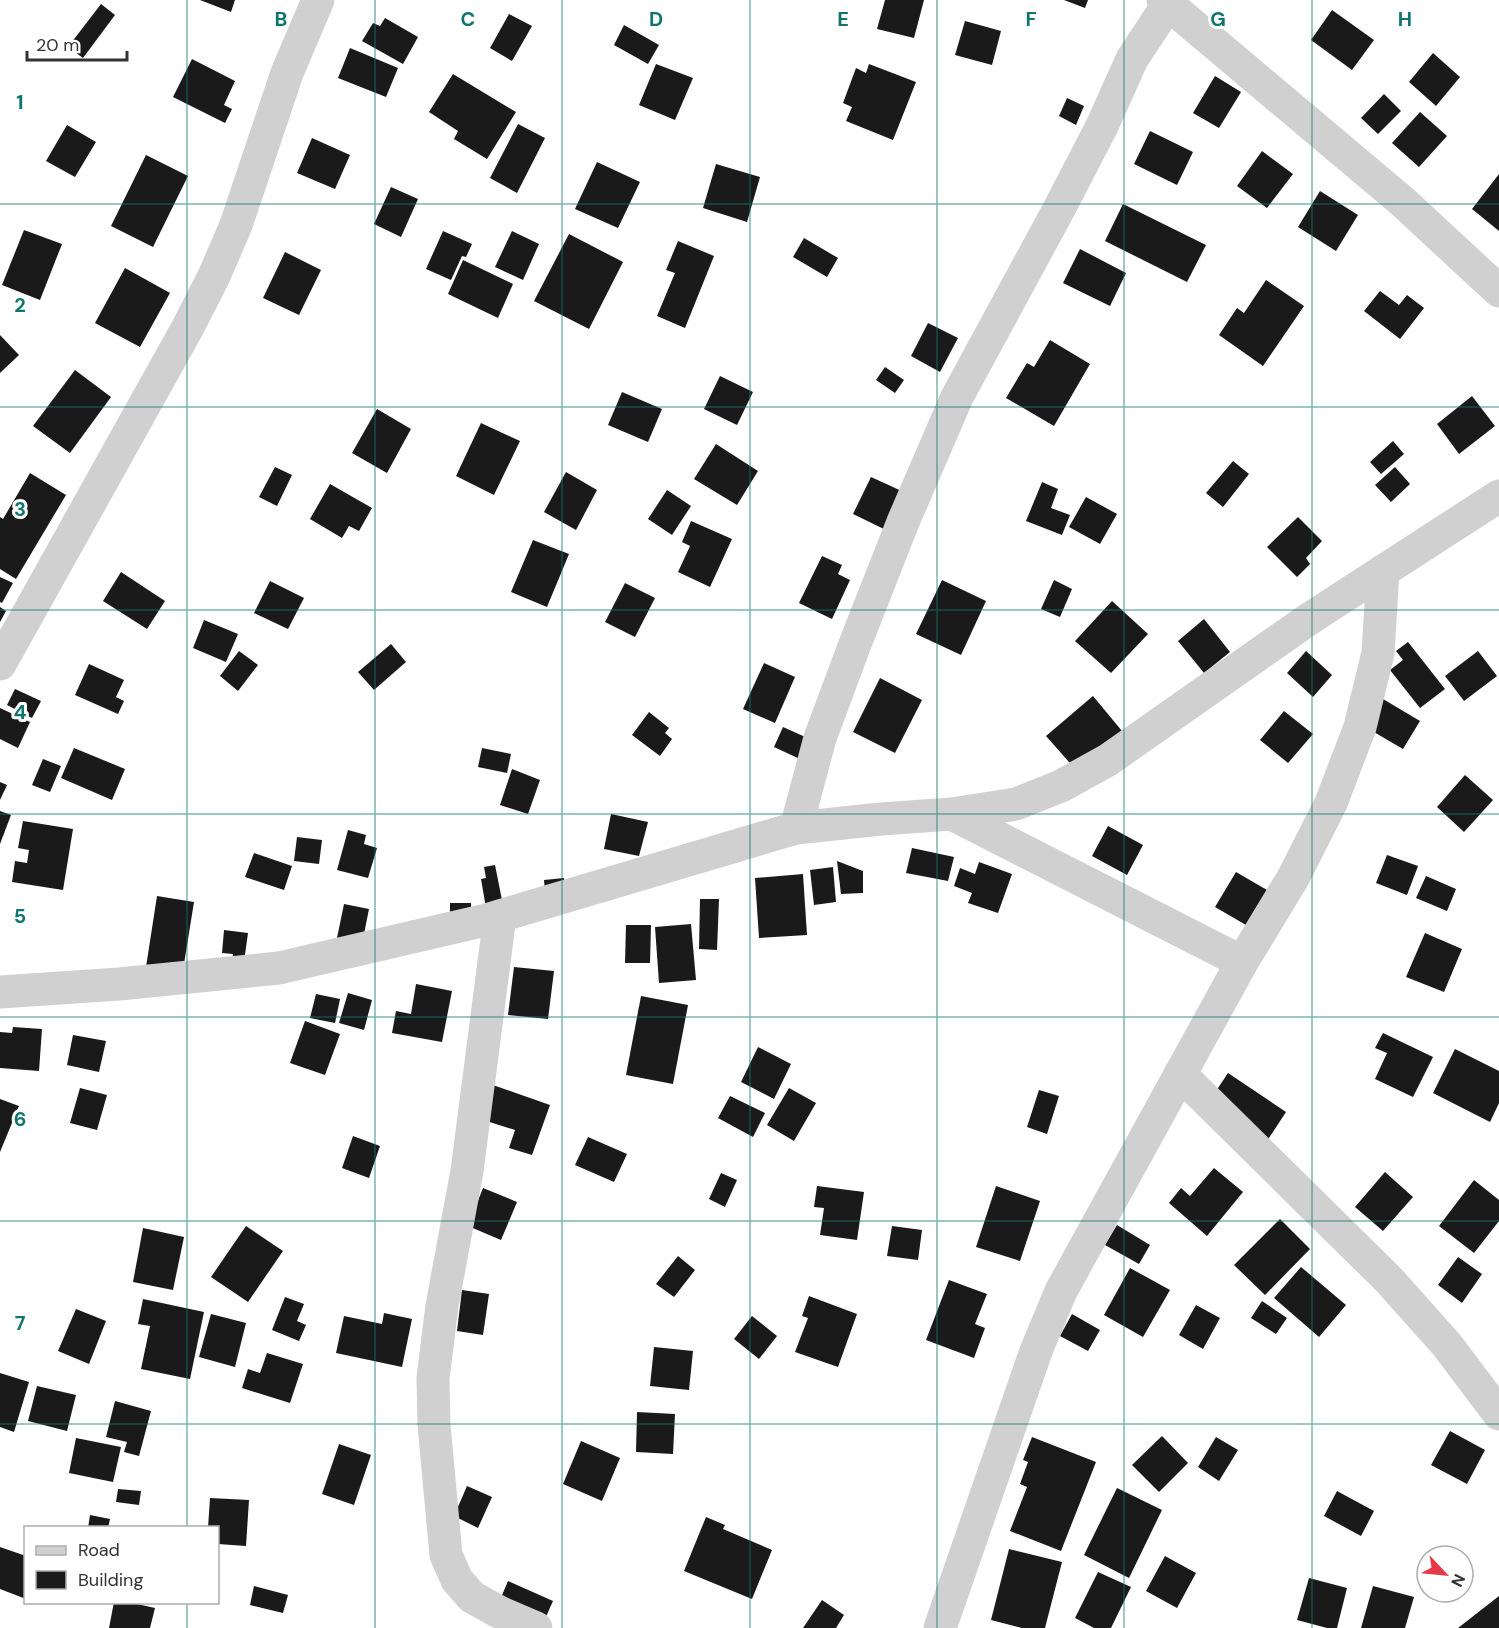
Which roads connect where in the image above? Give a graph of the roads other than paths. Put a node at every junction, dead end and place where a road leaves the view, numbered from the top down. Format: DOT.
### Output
graph roads {
  1 [pos="318,0"];
  2 [pos="1167,2"];
  3 [pos="1499,291"];
  4 [pos="1499,496"];
  5 [pos="1383,571"];
  6 [pos="0,664"];
  7 [pos="952,814"];
  8 [pos="796,828"];
  9 [pos="500,916"];
  10 [pos="1242,962"];
  11 [pos="0,992"];
  12 [pos="1180,1074"];
  13 [pos="1499,1414"];
  14 [pos="536,1628"];
  15 [pos="940,1628"];
  1 -- 6 [label="street"];
  2 -- 3 [label="street"];
  2 -- 8 [label="street"];
  4 -- 5 [label="street"];
  5 -- 7 [label="street"];
  5 -- 10 [label="street"];
  7 -- 8 [label="street"];
  7 -- 10 [label="street"];
  8 -- 9 [label="street"];
  9 -- 11 [label="street"];
  9 -- 14 [label="street"];
  10 -- 12 [label="street"];
  12 -- 13 [label="street"];
  12 -- 15 [label="street"];
}
